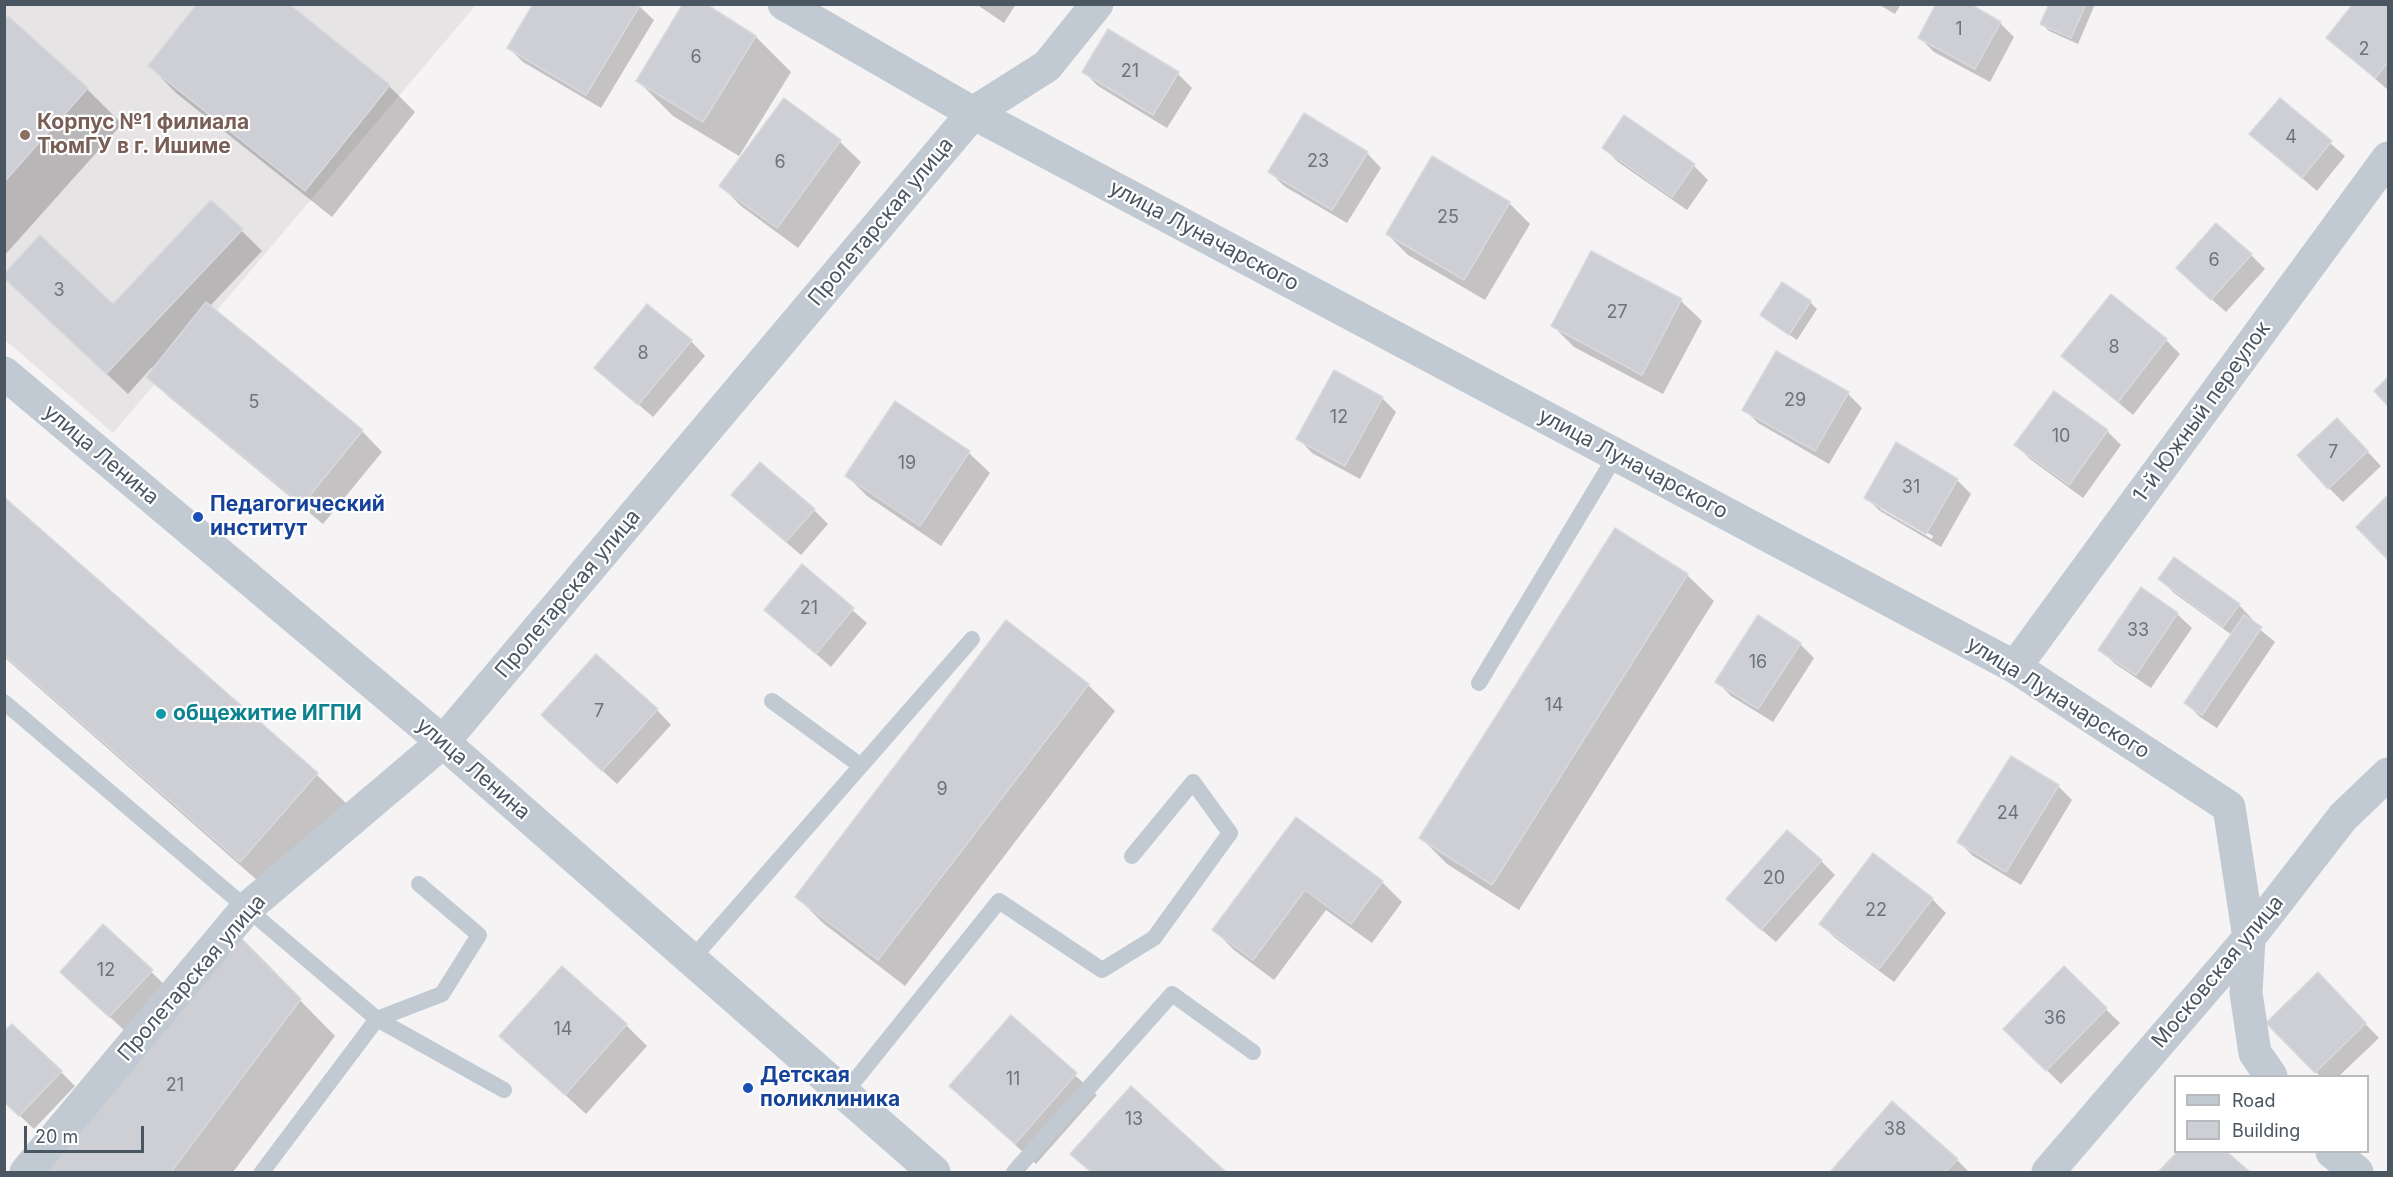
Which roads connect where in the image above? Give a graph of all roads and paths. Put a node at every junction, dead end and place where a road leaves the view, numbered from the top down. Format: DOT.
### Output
graph roads {
  1 [pos="784,4"];
  2 [pos="1097,4"];
  3 [pos="973,113"];
  4 [pos="2388,158"];
  5 [pos="7,381"];
  6 [pos="1617,455"];
  7 [pos="972,639"];
  8 [pos="2015,667"];
  9 [pos="1479,682"];
  10 [pos="772,701"];
  11 [pos="4,702"];
  12 [pos="443,742"];
  13 [pos="861,766"];
  14 [pos="2388,774"];
  15 [pos="1132,856"];
  16 [pos="419,884"];
  17 [pos="246,909"];
  18 [pos="2249,938"];
  19 [pos="691,960"];
  20 [pos="377,1019"];
  21 [pos="1253,1052"];
  22 [pos="2270,1075"];
  23 [pos="504,1090"];
  24 [pos="844,1094"];
  25 [pos="26,1173"];
  26 [pos="262,1173"];
  27 [pos="934,1173"];
  28 [pos="1014,1173"];
  29 [pos="2048,1173"];
  1 -- 3 [label="street, улица Луначарского"];
  2 -- 3 [label="street, Пролетарская улица"];
  3 -- 6 [label="street, улица Луначарского"];
  3 -- 12 [label="street, Пролетарская улица"];
  4 -- 8 [label="street, 1-й Южный переулок"];
  5 -- 12 [label="street, улица Ленина"];
  6 -- 8 [label="street, улица Луначарского"];
  6 -- 9 [label="lane"];
  7 -- 13 [label="lane"];
  8 -- 18 [label="street, улица Луначарского"];
  10 -- 13 [label="lane"];
  11 -- 17 [label="lane"];
  12 -- 17 [label="street, Пролетарская улица"];
  12 -- 19 [label="street, улица Ленина"];
  13 -- 19 [label="lane"];
  14 -- 18 [label="street, Московская улица"];
  15 -- 24 [label="lane"];
  16 -- 20 [label="lane"];
  17 -- 20 [label="lane"];
  17 -- 25 [label="street, Пролетарская улица"];
  18 -- 22 [label="street, улица Луначарского"];
  18 -- 29 [label="street, Московская улица"];
  19 -- 24 [label="street, улица Ленина"];
  20 -- 23 [label="lane"];
  20 -- 26 [label="lane"];
  21 -- 28 [label="lane"];
  24 -- 27 [label="street, улица Ленина"];
}
